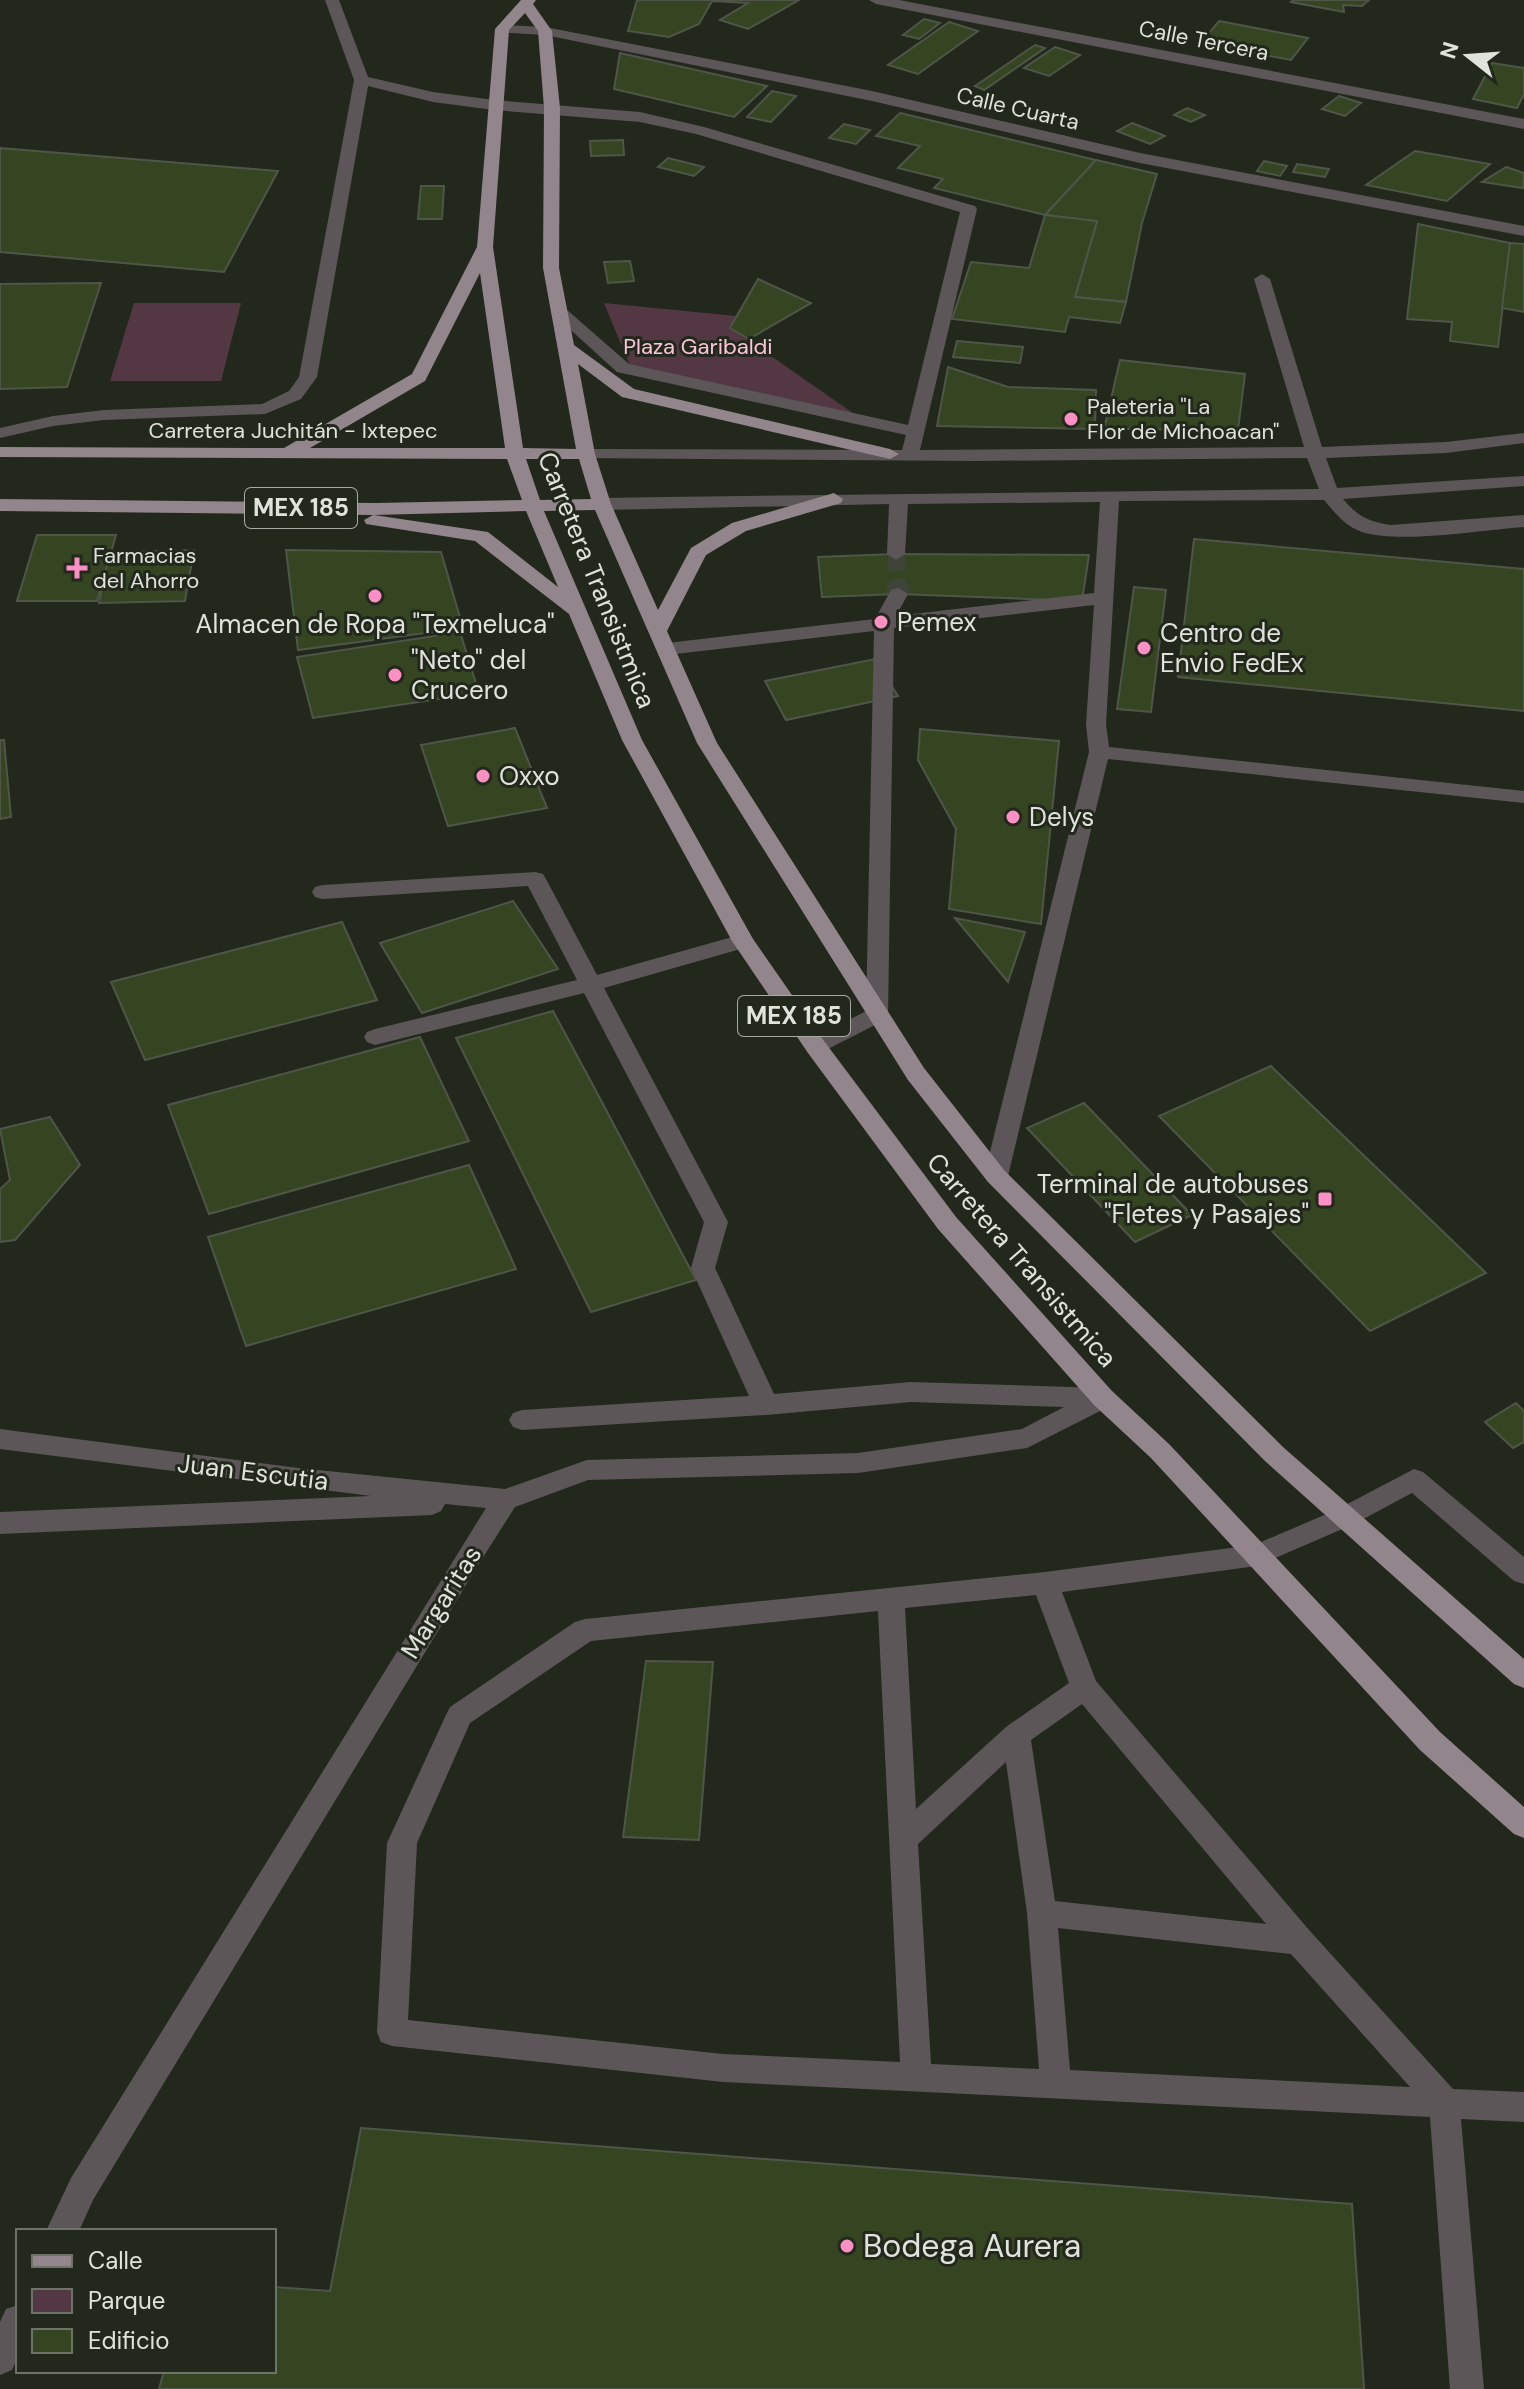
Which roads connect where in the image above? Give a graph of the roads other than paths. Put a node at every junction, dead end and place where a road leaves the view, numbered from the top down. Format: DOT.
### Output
graph roads {
  1 [pos="332,0"];
  2 [pos="876,0"];
  3 [pos="528,2"];
  4 [pos="502,29"];
  5 [pos="545,31"];
  6 [pos="362,80"];
  7 [pos="494,105"];
  8 [pos="552,108"];
  9 [pos="1524,124"];
  10 [pos="1524,231"];
  11 [pos="485,247"];
  12 [pos="1262,279"];
  13 [pos="560,313"];
  14 [pos="567,348"];
  15 [pos="916,432"];
  16 [pos="0,433"];
  17 [pos="1524,438"];
  18 [pos="1314,451"];
  19 [pos="0,452"];
  20 [pos="287,453"];
  21 [pos="586,454"];
  22 [pos="890,454"];
  23 [pos="910,454"];
  24 [pos="515,455"];
  25 [pos="1524,481"];
  26 [pos="1110,496"];
  27 [pos="1331,496"];
  28 [pos="899,498"];
  29 [pos="834,499"];
  30 [pos="602,504"];
  31 [pos="0,505"];
  32 [pos="533,506"];
  33 [pos="288,508"];
  34 [pos="1524,521"];
  35 [pos="896,554"];
  36 [pos="898,594"];
  37 [pos="1104,598"];
  38 [pos="578,611"];
  39 [pos="884,621"];
  40 [pos="663,639"];
  41 [pos="1099,752"];
  42 [pos="1524,797"];
  43 [pos="323,892"];
  44 [pos="743,941"];
  45 [pos="592,984"];
  46 [pos="877,1015"];
  47 [pos="375,1037"];
  48 [pos="816,1047"];
  49 [pos="996,1176"];
  50 [pos="1103,1398"];
  51 [pos="766,1405"];
  52 [pos="522,1420"];
  53 [pos="0,1439"];
  54 [pos="506,1500"];
  55 [pos="1345,1517"];
  56 [pos="0,1523"];
  57 [pos="1257,1555"];
  58 [pos="1524,1573"];
  59 [pos="1045,1583"];
  60 [pos="891,1597"];
  61 [pos="1524,1676"];
  62 [pos="1085,1687"];
  63 [pos="1016,1735"];
  64 [pos="1524,1825"];
  65 [pos="903,1840"];
  66 [pos="1042,1913"];
  67 [pos="1299,1941"];
  68 [pos="916,2079"];
  69 [pos="1056,2085"];
  70 [pos="1444,2102"];
  71 [pos="1524,2107"];
  72 [pos="63,2229"];
  73 [pos="16,2325"];
  74 [pos="0,2358"];
  75 [pos="1467,2389"];
  1 -- 6 [label="street"];
  2 -- 9 [label="street, Calle Tercera"];
  3 -- 4 [label="main road, Carretera Transistmica / MEX 185"];
  3 -- 5 [label="main road, Carretera Transistmica / MEX 185"];
  4 -- 5 [label="street, Calle Cuarta"];
  4 -- 7 [label="main road, Carretera Transistmica / MEX 185"];
  5 -- 8 [label="main road, Carretera Transistmica / MEX 185"];
  5 -- 10 [label="street, Calle Cuarta"];
  6 -- 7 [label="street"];
  6 -- 16 [label="street"];
  7 -- 8 [label="street"];
  7 -- 11 [label="main road, Carretera Transistmica / MEX 185"];
  8 -- 13 [label="main road, Carretera Transistmica / MEX 185"];
  8 -- 15 [label="street"];
  11 -- 20 [label="main road"];
  11 -- 24 [label="main road, Carretera Transistmica / MEX 185"];
  12 -- 18 [label="street"];
  13 -- 14 [label="main road, Carretera Transistmica / MEX 185"];
  13 -- 15 [label="street"];
  14 -- 21 [label="main road, Carretera Transistmica / MEX 185"];
  14 -- 22 [label="main road"];
  15 -- 23 [label="street"];
  17 -- 18 [label="street"];
  18 -- 23 [label="street"];
  18 -- 27 [label="street"];
  19 -- 20 [label="main road, Carretera Juchitán - Ixtepec / MEX 185"];
  20 -- 24 [label="main road, Carretera Juchitán - Ixtepec / MEX 185"];
  21 -- 22 [label="street"];
  21 -- 24 [label="main road, Carretera Juchitán - Ixtepec / MEX 185"];
  21 -- 30 [label="main road, Carretera Transistmica / MEX 185"];
  22 -- 23 [label="street"];
  24 -- 32 [label="main road, Carretera Transistmica / MEX 185"];
  25 -- 27 [label="street"];
  26 -- 27 [label="street"];
  26 -- 28 [label="street"];
  26 -- 37 [label="street"];
  27 -- 34 [label="street"];
  28 -- 29 [label="street"];
  28 -- 35 [label="street"];
  29 -- 30 [label="street"];
  29 -- 40 [label="main road"];
  30 -- 32 [label="main road, MEX 185"];
  30 -- 40 [label="main road, Carretera Transistmica / MEX 185"];
  31 -- 33 [label="main road, MEX 185"];
  32 -- 33 [label="main road, MEX 185"];
  32 -- 38 [label="main road, Carretera Transistmica / MEX 185"];
  33 -- 38 [label="main road"];
  36 -- 39 [label="street"];
  37 -- 39 [label="street"];
  37 -- 41 [label="street"];
  38 -- 44 [label="main road, Carretera Transistmica / MEX 185"];
  39 -- 40 [label="street"];
  39 -- 46 [label="street"];
  40 -- 46 [label="main road, Carretera Transistmica / MEX 185"];
  41 -- 42 [label="street"];
  41 -- 49 [label="street"];
  43 -- 45 [label="street"];
  44 -- 45 [label="street"];
  44 -- 48 [label="main road, Carretera Transistmica / MEX 185"];
  45 -- 47 [label="street"];
  45 -- 51 [label="street"];
  46 -- 48 [label="street"];
  46 -- 49 [label="main road, Carretera Transistmica / MEX 185"];
  48 -- 50 [label="main road, Carretera Transistmica / MEX 185"];
  49 -- 55 [label="main road, Carretera Transistmica / MEX 185"];
  50 -- 51 [label="street"];
  50 -- 54 [label="street"];
  50 -- 57 [label="main road, Carretera Transistmica / MEX 185"];
  51 -- 52 [label="street"];
  53 -- 54 [label="street, Juan Escutia"];
  54 -- 56 [label="street"];
  54 -- 72 [label="street, Margaritas"];
  55 -- 57 [label="street"];
  55 -- 58 [label="street"];
  55 -- 61 [label="main road, Carretera Transistmica / MEX 185"];
  57 -- 59 [label="street"];
  57 -- 64 [label="main road, Carretera Transistmica / MEX 185"];
  59 -- 60 [label="street"];
  59 -- 62 [label="street"];
  60 -- 65 [label="street"];
  60 -- 68 [label="street"];
  62 -- 63 [label="street"];
  62 -- 67 [label="street"];
  63 -- 65 [label="street"];
  63 -- 66 [label="street"];
  65 -- 68 [label="street"];
  66 -- 67 [label="street"];
  66 -- 69 [label="street"];
  67 -- 70 [label="street"];
  68 -- 69 [label="street"];
  69 -- 70 [label="street"];
  70 -- 71 [label="street"];
  70 -- 75 [label="street"];
  73 -- 74 [label="street"];
}
